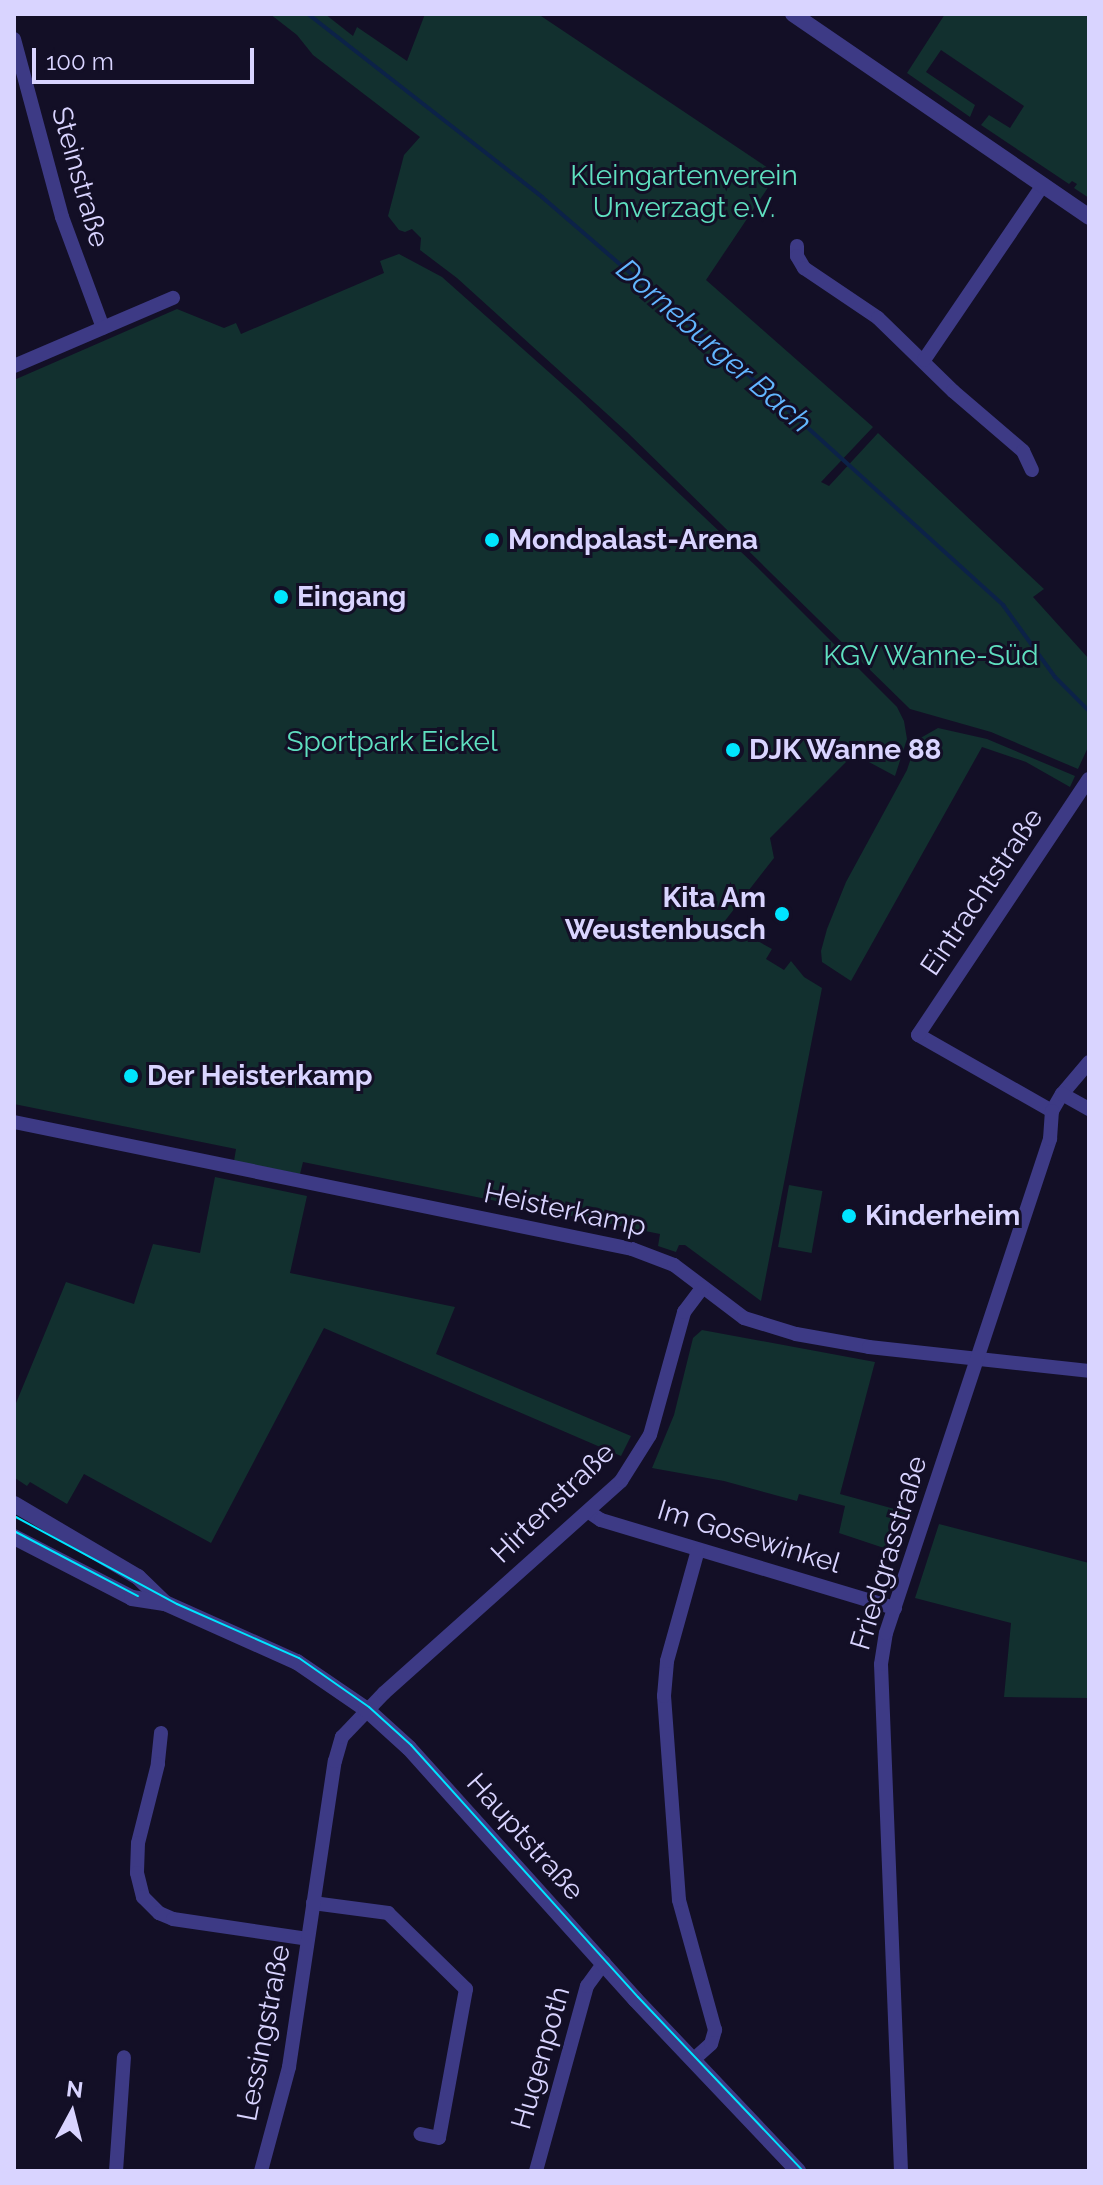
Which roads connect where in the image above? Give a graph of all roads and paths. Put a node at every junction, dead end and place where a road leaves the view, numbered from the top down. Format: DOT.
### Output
graph roads {
  1 [pos="793,14"];
  2 [pos="14,39"];
  3 [pos="19,79"];
  4 [pos="1043,185"];
  5 [pos="1089,217"];
  6 [pos="797,246"];
  7 [pos="173,298"];
  8 [pos="103,328"];
  9 [pos="924,360"];
  10 [pos="14,366"];
  11 [pos="1032,470"];
  12 [pos="1089,779"];
  13 [pos="1089,1062"];
  14 [pos="1062,1094"];
  15 [pos="1089,1109"];
  16 [pos="1052,1111"];
  17 [pos="14,1122"];
  18 [pos="703,1287"];
  19 [pos="978,1359"];
  20 [pos="1089,1371"];
  21 [pos="14,1504"];
  22 [pos="589,1512"];
  23 [pos="14,1537"];
  24 [pos="698,1550"];
  25 [pos="165,1603"];
  26 [pos="895,1608"];
  27 [pos="366,1709"];
  28 [pos="161,1733"];
  29 [pos="313,1903"];
  30 [pos="308,1939"];
  31 [pos="604,1963"];
  32 [pos="124,2057"];
  33 [pos="693,2060"];
  34 [pos="420,2134"];
  35 [pos="116,2171"];
  36 [pos="261,2171"];
  37 [pos="536,2171"];
  38 [pos="798,2171"];
  39 [pos="901,2171"];
  1 -- 4 [label="street"];
  2 -- 3 [label="street, Steinstraße"];
  3 -- 8 [label="street, Steinstraße"];
  4 -- 5 [label="street"];
  4 -- 9 [label="street"];
  6 -- 9 [label="street"];
  7 -- 8 [label="street"];
  8 -- 10 [label="street"];
  9 -- 11 [label="street"];
  12 -- 16 [label="street, Eintrachtstraße"];
  13 -- 14 [label="street"];
  14 -- 15 [label="street"];
  14 -- 16 [label="street"];
  16 -- 19 [label="street, Friedgrasstraße"];
  17 -- 18 [label="street, Heisterkamp"];
  18 -- 19 [label="street, Heisterkamp"];
  18 -- 22 [label="street, Hirtenstraße"];
  19 -- 20 [label="street, Heisterkamp"];
  19 -- 26 [label="street, Friedgrasstraße"];
  21 -- 25 [label="street, Hauptstraße"];
  22 -- 24 [label="street, Im Gosewinkel"];
  22 -- 27 [label="street, Hirtenstraße"];
  23 -- 25 [label="street, Hauptstraße"];
  24 -- 26 [label="street, Im Gosewinkel"];
  24 -- 33 [label="street"];
  25 -- 27 [label="street, Hauptstraße"];
  26 -- 39 [label="street, Friedgrasstraße"];
  27 -- 29 [label="street, Lessingstraße"];
  27 -- 31 [label="street, Hauptstraße"];
  28 -- 30 [label="street"];
  29 -- 30 [label="street, Lessingstraße"];
  29 -- 34 [label="street"];
  30 -- 36 [label="street, Lessingstraße"];
  31 -- 33 [label="street, Hauptstraße"];
  31 -- 37 [label="street, Hugenpoth"];
  32 -- 35 [label="street"];
  33 -- 38 [label="street, Hauptstraße"];
}
